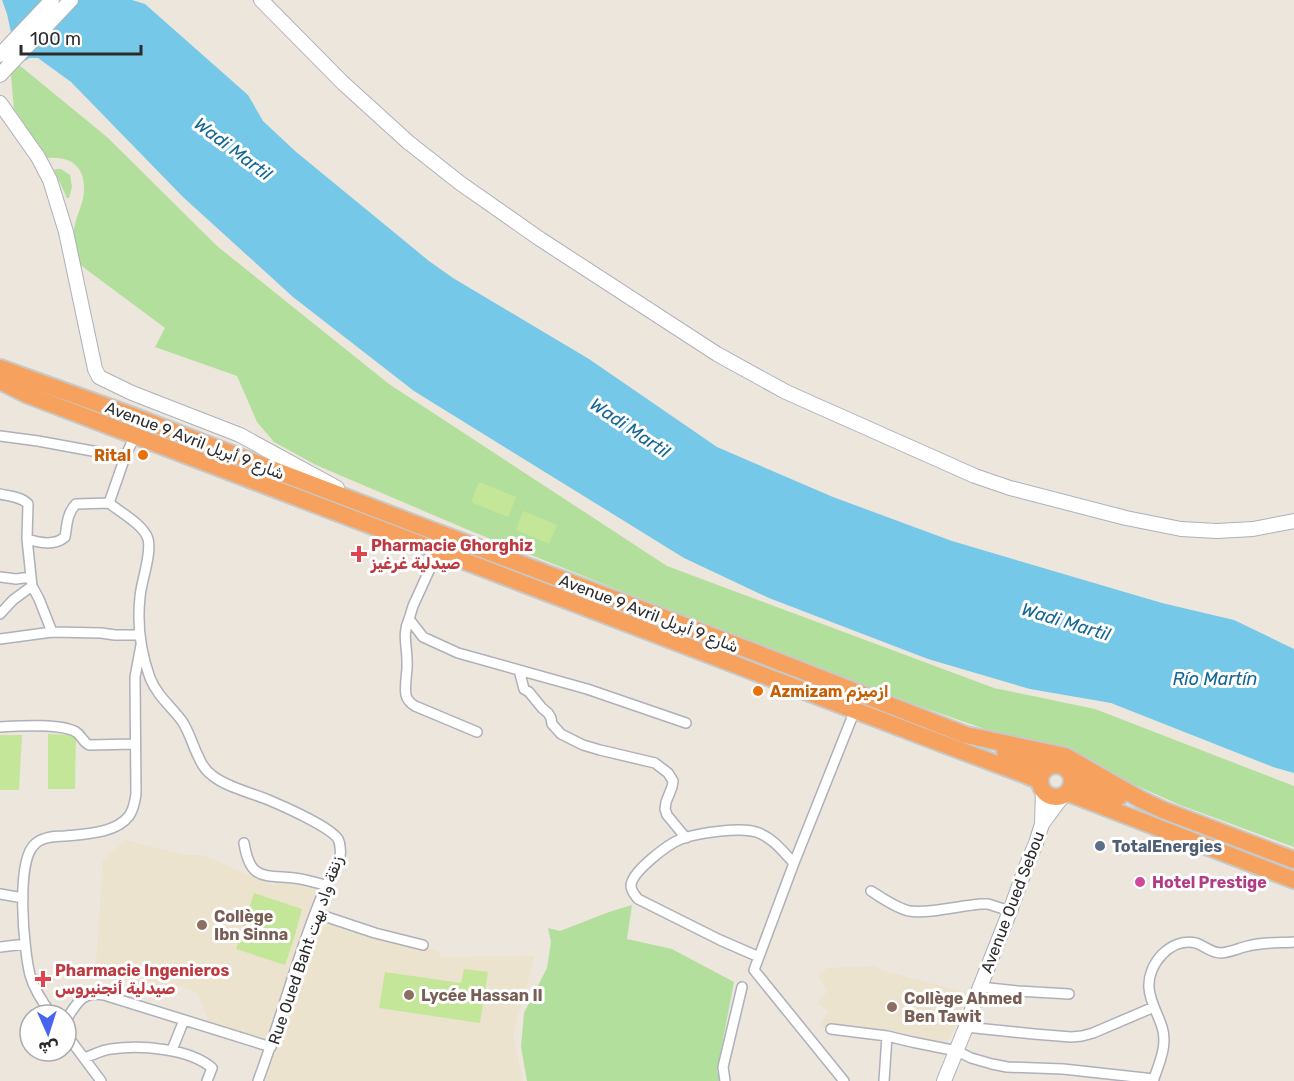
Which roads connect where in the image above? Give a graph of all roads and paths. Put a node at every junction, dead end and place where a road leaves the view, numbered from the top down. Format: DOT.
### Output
graph roads {
  1 [pos="52,0"];
  2 [pos="71,0"];
  3 [pos="261,0"];
  4 [pos="5,56"];
  5 [pos="0,75"];
  6 [pos="0,103"];
  7 [pos="0,366"];
  8 [pos="0,381"];
  9 [pos="0,389"];
  10 [pos="28,395"];
  11 [pos="0,436"];
  12 [pos="135,436"];
  13 [pos="125,458"];
  14 [pos="0,494"];
  15 [pos="353,500"];
  16 [pos="109,503"];
  17 [pos="1294,521"];
  18 [pos="27,540"];
  19 [pos="438,550"];
  20 [pos="0,577"];
  21 [pos="31,582"];
  22 [pos="0,614"];
  23 [pos="409,619"];
  24 [pos="52,632"];
  25 [pos="0,639"];
  26 [pos="140,639"];
  27 [pos="519,670"];
  28 [pos="855,710"];
  29 [pos="686,723"];
  30 [pos="0,727"];
  31 [pos="477,732"];
  32 [pos="966,735"];
  33 [pos="135,744"];
  34 [pos="1072,775"];
  35 [pos="1043,780"];
  36 [pos="1065,795"];
  37 [pos="1163,810"];
  38 [pos="1042,824"];
  39 [pos="686,838"];
  40 [pos="244,843"];
  41 [pos="1294,860"];
  42 [pos="794,863"];
  43 [pos="1294,880"];
  44 [pos="326,885"];
  45 [pos="871,891"];
  46 [pos="0,894"];
  47 [pos="23,898"];
  48 [pos="1010,911"];
  49 [pos="315,913"];
  50 [pos="1294,942"];
  51 [pos="25,944"];
  52 [pos="423,945"];
  53 [pos="0,947"];
  54 [pos="759,957"];
  55 [pos="742,987"];
  56 [pos="980,987"];
  57 [pos="1069,994"];
  58 [pos="44,1003"];
  59 [pos="77,1003"];
  60 [pos="1154,1007"];
  61 [pos="184,1020"];
  62 [pos="966,1027"];
  63 [pos="831,1029"];
  64 [pos="887,1036"];
  65 [pos="271,1047"];
  66 [pos="78,1050"];
  67 [pos="172,1050"];
  68 [pos="957,1051"];
  69 [pos="84,1058"];
  70 [pos="1154,1080"];
  71 [pos="101,1081"];
  72 [pos="207,1081"];
  73 [pos="258,1081"];
  74 [pos="725,1081"];
  75 [pos="844,1081"];
  76 [pos="884,1081"];
  77 [pos="944,1081"];
  1 -- 4 [label="street"];
  2 -- 4 [label="street"];
  3 -- 17 [label="street"];
  4 -- 5 [label="street"];
  6 -- 15 [label="street"];
  7 -- 15 [label="highway, Avenue 9 Avril شارع 9 أبريل"];
  8 -- 10 [label="highway, Avenue 9 Avril شارع 9 أبريل"];
  9 -- 10 [label="highway"];
  10 -- 12 [label="highway, Avenue 9 Avril شارع 9 أبريل"];
  11 -- 13 [label="street"];
  12 -- 13 [label="street"];
  12 -- 19 [label="highway, Avenue 9 Avril شارع 9 أبريل"];
  13 -- 16 [label="street"];
  14 -- 18 [label="street"];
  15 -- 32 [label="highway, Avenue 9 Avril شارع 9 أبريل"];
  16 -- 18 [label="street"];
  16 -- 26 [label="street, Rue Oued Baht زنقة واد بهت"];
  18 -- 21 [label="street"];
  19 -- 23 [label="street"];
  19 -- 28 [label="highway, Avenue 9 Avril شارع 9 أبريل"];
  20 -- 21 [label="street"];
  21 -- 22 [label="street"];
  21 -- 24 [label="street"];
  23 -- 27 [label="street"];
  23 -- 31 [label="street"];
  24 -- 25 [label="street"];
  24 -- 26 [label="street"];
  26 -- 33 [label="street"];
  26 -- 44 [label="street, Rue Oued Baht زنقة واد بهت"];
  27 -- 29 [label="street"];
  27 -- 39 [label="street"];
  28 -- 35 [label="highway, Avenue 9 Avril شارع 9 أبريل"];
  28 -- 42 [label="street"];
  30 -- 33 [label="street"];
  32 -- 35 [label="highway"];
  32 -- 37 [label="highway, Avenue 9 Avril شارع 9 أبريل"];
  33 -- 47 [label="street"];
  34 -- 35 [label="highway"];
  34 -- 36 [label="highway"];
  34 -- 37 [label="highway"];
  35 -- 36 [label="highway"];
  35 -- 38 [label="street, Avenue Oued Sebou"];
  36 -- 38 [label="street, Avenue Oued Sebou"];
  36 -- 43 [label="highway"];
  37 -- 41 [label="highway, Avenue 9 Avril شارع 9 أبريل"];
  38 -- 48 [label="street, Avenue Oued Sebou"];
  39 -- 42 [label="street"];
  39 -- 54 [label="street"];
  40 -- 44 [label="street"];
  42 -- 54 [label="street"];
  44 -- 49 [label="street, Rue Oued Baht زنقة واد بهت"];
  45 -- 48 [label="street"];
  46 -- 47 [label="street"];
  47 -- 51 [label="street"];
  48 -- 56 [label="street, Avenue Oued Sebou"];
  49 -- 52 [label="street"];
  49 -- 65 [label="street, Rue Oued Baht زنقة واد بهت"];
  50 -- 60 [label="street"];
  51 -- 53 [label="street"];
  51 -- 58 [label="street"];
  54 -- 75 [label="street"];
  55 -- 74 [label="street"];
  56 -- 57 [label="street"];
  56 -- 62 [label="street, Avenue Oued Sebou"];
  59 -- 61 [label="street"];
  60 -- 62 [label="street"];
  60 -- 70 [label="street"];
  61 -- 65 [label="street"];
  61 -- 67 [label="street"];
  62 -- 68 [label="street, Avenue Oued Sebou"];
  63 -- 64 [label="street"];
  64 -- 68 [label="street"];
  64 -- 76 [label="street"];
  65 -- 73 [label="street, Rue Oued Baht زنقة واد بهت"];
  66 -- 69 [label="street"];
  67 -- 69 [label="street"];
  67 -- 72 [label="street"];
  68 -- 70 [label="street"];
  68 -- 77 [label="street, Avenue Oued Sebou"];
  69 -- 71 [label="street"];
}
